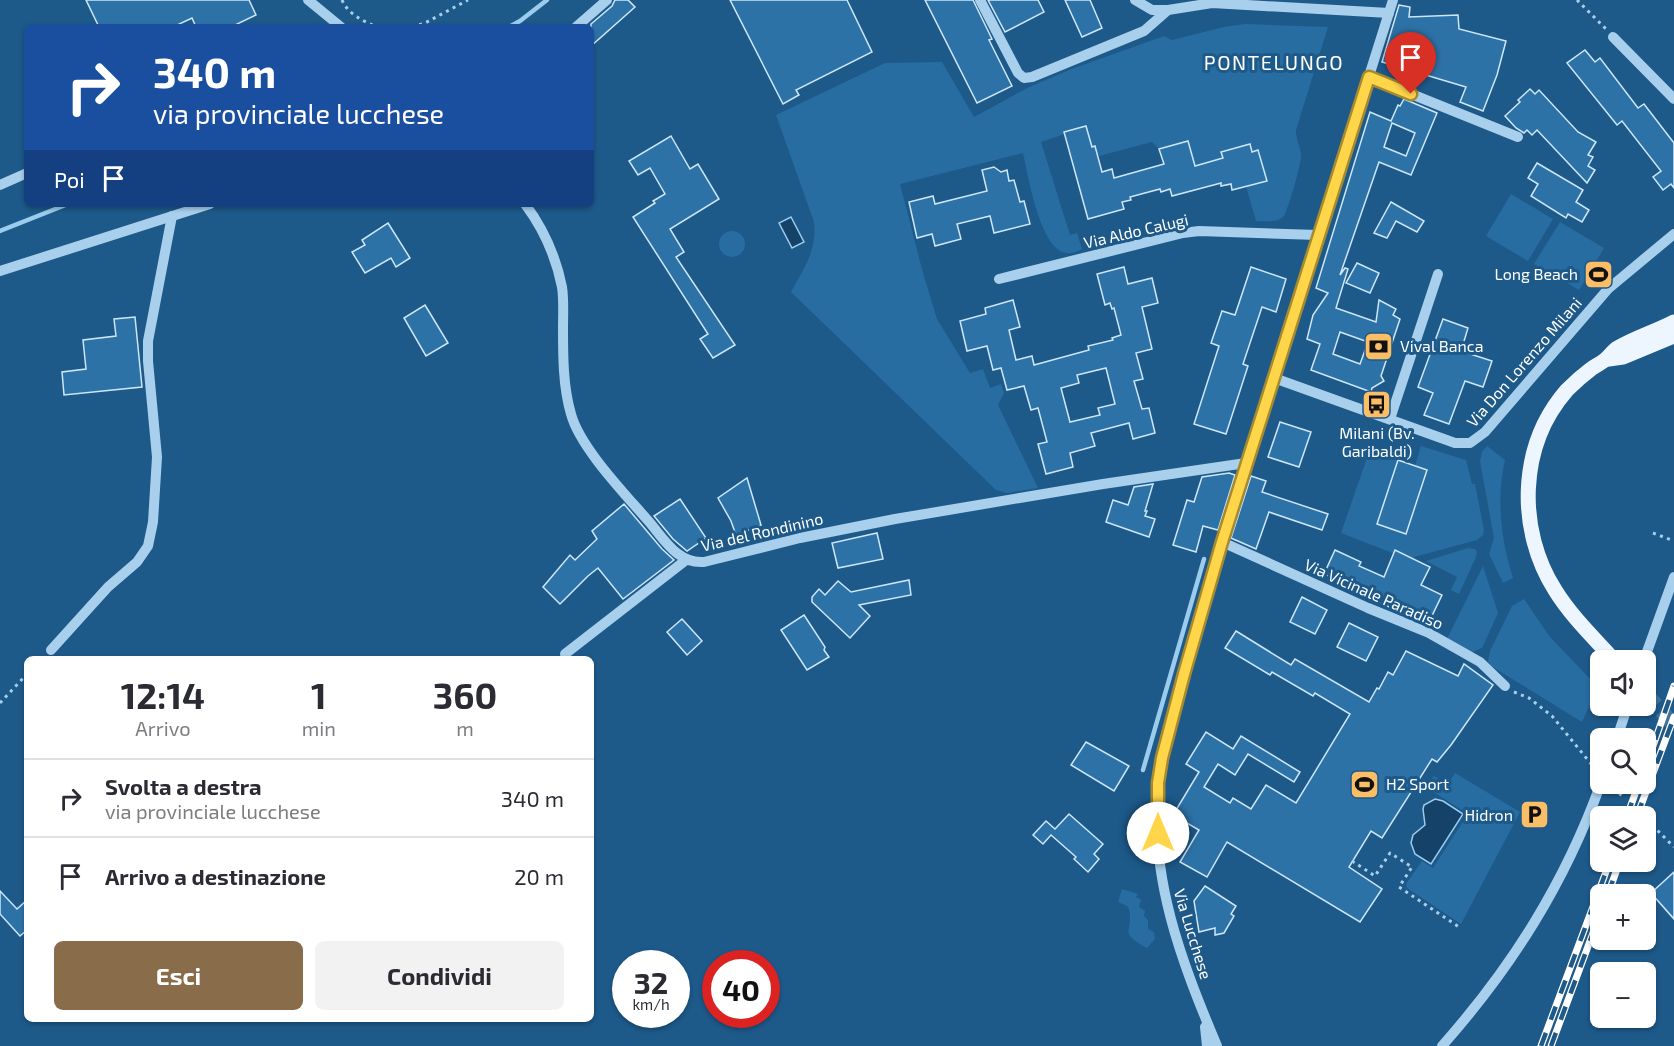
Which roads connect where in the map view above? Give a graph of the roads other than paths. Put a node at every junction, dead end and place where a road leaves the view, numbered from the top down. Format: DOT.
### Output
graph roads {
  1 [pos="308,0"];
  2 [pos="607,0"];
  3 [pos="980,0"];
  4 [pos="1135,0"];
  5 [pos="1393,0"];
  6 [pos="1252,2"];
  7 [pos="1168,10"];
  8 [pos="1389,13"];
  9 [pos="337,24"];
  10 [pos="579,24"];
  11 [pos="1613,37"];
  12 [pos="1369,77"];
  13 [pos="1674,99"];
  14 [pos="1518,137"];
  15 [pos="24,174"];
  16 [pos="0,185"];
  17 [pos="200,207"];
  18 [pos="527,207"];
  19 [pos="172,216"];
  20 [pos="1674,234"];
  21 [pos="1318,235"];
  22 [pos="0,271"];
  23 [pos="1438,274"];
  24 [pos="999,279"];
  25 [pos="1674,322"];
  26 [pos="1674,336"];
  27 [pos="1606,360"];
  28 [pos="1274,378"];
  29 [pos="1390,419"];
  30 [pos="1246,463"];
  31 [pos="1222,542"];
  32 [pos="686,560"];
  33 [pos="1674,577"];
  34 [pos="51,650"];
  35 [pos="1605,650"];
  36 [pos="1648,650"];
  37 [pos="566,654"];
  38 [pos="1505,686"];
  39 [pos="1596,794"];
  40 [pos="1203,1012"];
  41 [pos="1207,1046"];
  42 [pos="1217,1046"];
  43 [pos="1442,1046"];
  1 -- 9 [label="street"];
  2 -- 10 [label="street"];
  3 -- 7 [label="street"];
  4 -- 7 [label="street"];
  5 -- 8 [label="street, Via Lucchese"];
  6 -- 7 [label="street"];
  6 -- 8 [label="street"];
  8 -- 12 [label="street, Via Lucchese"];
  11 -- 13 [label="street"];
  12 -- 14 [label="street"];
  12 -- 21 [label="street, Via Lucchese"];
  15 -- 16 [label="street"];
  17 -- 19 [label="street"];
  18 -- 32 [label="street, Via del Rondinino"];
  19 -- 22 [label="street"];
  19 -- 34 [label="street"];
  20 -- 29 [label="street, Via Don Lorenzo Milani"];
  21 -- 24 [label="street, Via Aldo Calugi"];
  21 -- 28 [label="street, Via Lucchese"];
  23 -- 29 [label="street"];
  25 -- 27 [label="main road"];
  26 -- 27 [label="main road"];
  27 -- 35 [label="main road"];
  28 -- 29 [label="street, Via Don Lorenzo Milani"];
  28 -- 30 [label="street, Via Lucchese"];
  30 -- 31 [label="street, Via Lucchese"];
  30 -- 32 [label="street, Via del Rondinino"];
  31 -- 38 [label="street, Via Vicinale Paradiso"];
  31 -- 40 [label="street, Via Lucchese"];
  32 -- 37 [label="street"];
  33 -- 36 [label="street"];
  39 -- 43 [label="street"];
  40 -- 41 [label="street, Via Lucchese"];
  40 -- 42 [label="street, Via Lucchese"];
}
